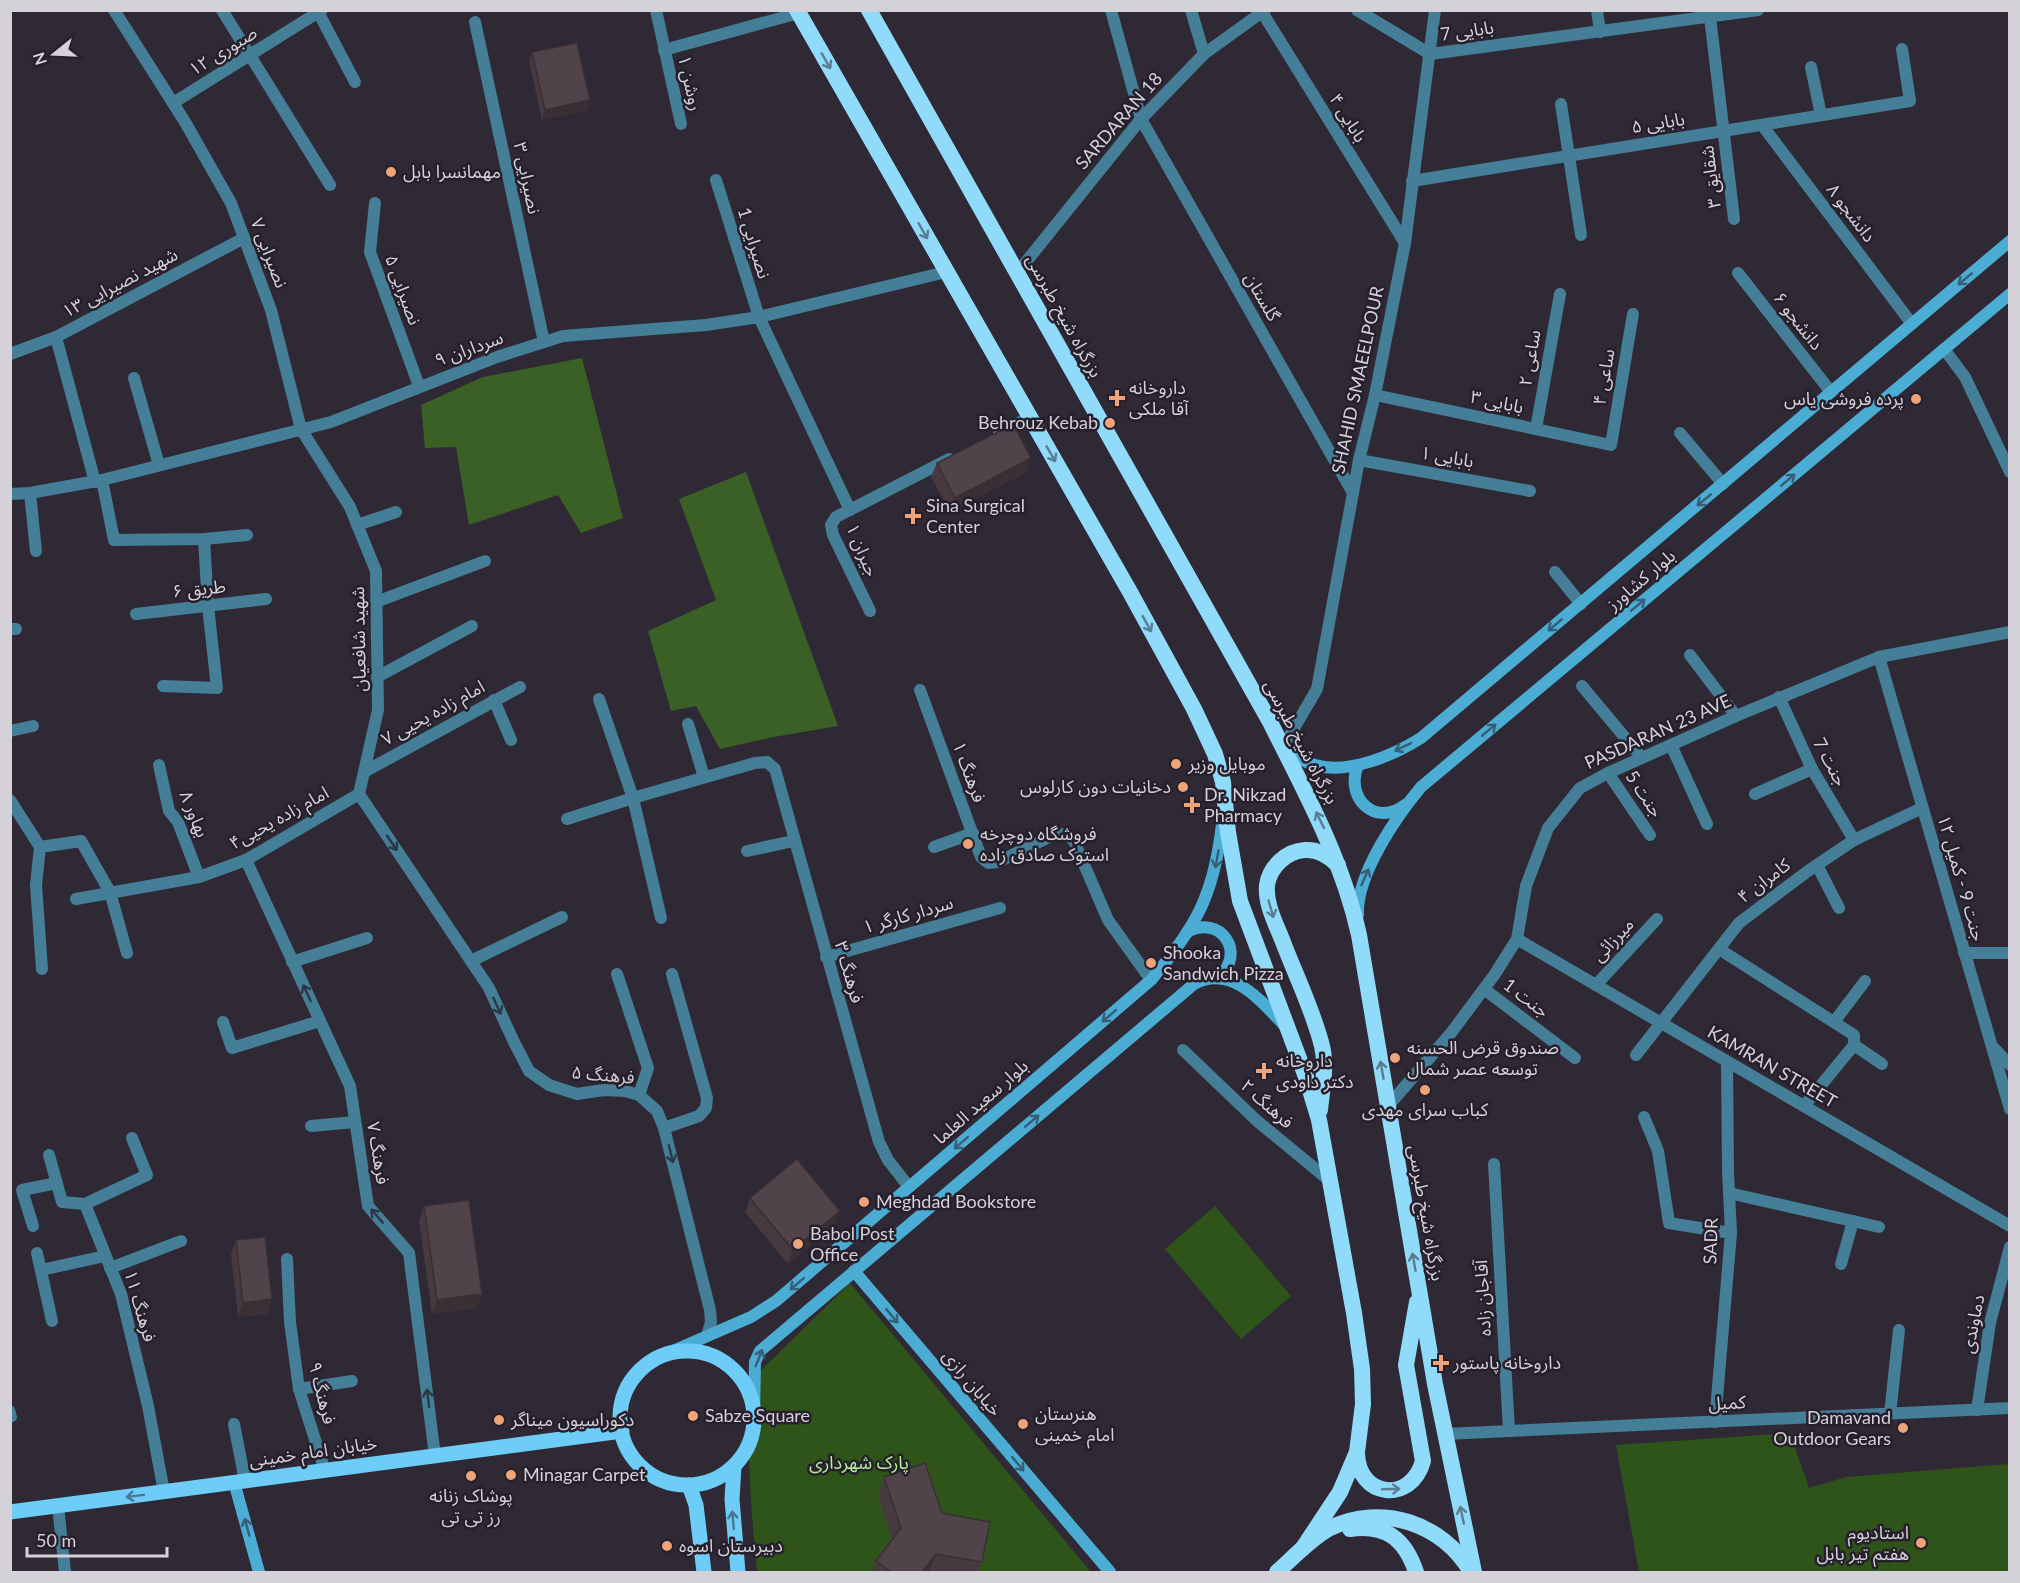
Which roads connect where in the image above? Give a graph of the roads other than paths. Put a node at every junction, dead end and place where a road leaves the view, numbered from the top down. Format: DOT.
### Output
graph roads {
  1 [pos="114,10"];
  2 [pos="222,10"];
  3 [pos="656,10"];
  4 [pos="869,10"];
  5 [pos="1111,10"];
  6 [pos="1191,10"];
  7 [pos="1357,10"];
  8 [pos="1435,10"];
  9 [pos="1597,10"];
  10 [pos="1758,10"];
  11 [pos="319,11"];
  12 [pos="1263,11"];
  13 [pos="798,12"];
  14 [pos="1710,17"];
  15 [pos="475,22"];
  16 [pos="1600,32"];
  17 [pos="1902,49"];
  18 [pos="664,50"];
  19 [pos="1203,54"];
  20 [pos="1430,54"];
  21 [pos="249,56"];
  22 [pos="1810,67"];
  23 [pos="355,82"];
  24 [pos="173,103"];
  25 [pos="1561,104"];
  26 [pos="1821,116"];
  27 [pos="1141,119"];
  28 [pos="681,123"];
  29 [pos="1762,125"];
  30 [pos="1723,131"];
  31 [pos="1568,156"];
  32 [pos="716,180"];
  33 [pos="1412,182"];
  34 [pos="330,185"];
  35 [pos="375,203"];
  36 [pos="1734,219"];
  37 [pos="1581,235"];
  38 [pos="244,238"];
  39 [pos="2010,241"];
  40 [pos="1405,243"];
  41 [pos="946,272"];
  42 [pos="1017,273"];
  43 [pos="1738,273"];
  44 [pos="1560,294"];
  45 [pos="2010,294"];
  46 [pos="1633,314"];
  47 [pos="759,317"];
  48 [pos="1912,324"];
  49 [pos="56,337"];
  50 [pos="544,342"];
  51 [pos="1944,349"];
  52 [pos="10,354"];
  53 [pos="134,378"];
  54 [pos="419,386"];
  55 [pos="1831,392"];
  56 [pos="1375,395"];
  57 [pos="1030,417"];
  58 [pos="301,429"];
  59 [pos="1536,429"];
  60 [pos="1680,434"];
  61 [pos="987,439"];
  62 [pos="1611,445"];
  63 [pos="956,455"];
  64 [pos="1359,460"];
  65 [pos="159,465"];
  66 [pos="2009,471"];
  67 [pos="98,481"];
  68 [pos="1723,484"];
  69 [pos="1530,490"];
  70 [pos="30,493"];
  71 [pos="1353,493"];
  72 [pos="10,494"];
  73 [pos="850,510"];
  74 [pos="396,513"];
  75 [pos="357,525"];
  76 [pos="247,535"];
  77 [pos="204,538"];
  78 [pos="36,551"];
  79 [pos="484,561"];
  80 [pos="1555,572"];
  81 [pos="266,599"];
  82 [pos="376,602"];
  83 [pos="1581,604"];
  84 [pos="208,606"];
  85 [pos="870,611"];
  86 [pos="136,614"];
  87 [pos="472,627"];
  88 [pos="2010,632"];
  89 [pos="1690,655"];
  90 [pos="1879,657"];
  91 [pos="377,677"];
  92 [pos="163,686"];
  93 [pos="1582,686"];
  94 [pos="520,687"];
  95 [pos="920,690"];
  96 [pos="1779,698"];
  97 [pos="598,699"];
  98 [pos="494,700"];
  99 [pos="1736,716"];
  100 [pos="688,724"];
  101 [pos="33,726"];
  102 [pos="10,731"];
  103 [pos="511,740"];
  104 [pos="1671,745"];
  105 [pos="1283,747"];
  106 [pos="1641,758"];
  107 [pos="159,765"];
  108 [pos="1358,765"];
  109 [pos="1812,769"];
  110 [pos="364,772"];
  111 [pos="1608,773"];
  112 [pos="704,777"];
  113 [pos="359,794"];
  114 [pos="1755,794"];
  115 [pos="633,798"];
  116 [pos="10,800"];
  117 [pos="1409,801"];
  118 [pos="1225,802"];
  119 [pos="1923,808"];
  120 [pos="567,819"];
  121 [pos="1707,824"];
  122 [pos="973,832"];
  123 [pos="1650,835"];
  124 [pos="1854,840"];
  125 [pos="793,841"];
  126 [pos="40,847"];
  127 [pos="934,847"];
  128 [pos="747,851"];
  129 [pos="246,860"];
  130 [pos="1817,865"];
  131 [pos="1340,868"];
  132 [pos="199,876"];
  133 [pos="110,892"];
  134 [pos="76,899"];
  135 [pos="1000,908"];
  136 [pos="1839,908"];
  137 [pos="562,917"];
  138 [pos="661,918"];
  139 [pos="1657,920"];
  140 [pos="1187,932"];
  141 [pos="1359,934"];
  142 [pos="367,938"];
  143 [pos="1516,939"];
  144 [pos="1719,949"];
  145 [pos="127,953"];
  146 [pos="1964,953"];
  147 [pos="2010,953"];
  148 [pos="826,957"];
  149 [pos="471,961"];
  150 [pos="292,962"];
  151 [pos="42,969"];
  152 [pos="617,974"];
  153 [pos="672,974"];
  154 [pos="1219,977"];
  155 [pos="1151,980"];
  156 [pos="1865,981"];
  157 [pos="1596,985"];
  158 [pos="1484,989"];
  159 [pos="320,1021"];
  160 [pos="223,1022"];
  161 [pos="1834,1022"];
  162 [pos="1661,1023"];
  163 [pos="1288,1029"];
  164 [pos="1991,1044"];
  165 [pos="1854,1045"];
  166 [pos="1183,1050"];
  167 [pos="1635,1055"];
  168 [pos="1575,1058"];
  169 [pos="1727,1062"];
  170 [pos="1882,1064"];
  171 [pos="2010,1065"];
  172 [pos="639,1095"];
  173 [pos="1804,1106"];
  174 [pos="1388,1107"];
  175 [pos="2010,1109"];
  176 [pos="1644,1117"];
  177 [pos="1319,1120"];
  178 [pos="355,1122"];
  179 [pos="311,1126"];
  180 [pos="664,1128"];
  181 [pos="132,1138"];
  182 [pos="50,1155"];
  183 [pos="1494,1164"];
  184 [pos="1330,1181"];
  185 [pos="57,1184"];
  186 [pos="909,1187"];
  187 [pos="1729,1193"];
  188 [pos="85,1204"];
  189 [pos="1853,1221"];
  190 [pos="33,1226"];
  191 [pos="2010,1226"];
  192 [pos="1879,1227"];
  193 [pos="1731,1233"];
  194 [pos="181,1241"];
  195 [pos="2010,1246"];
  196 [pos="37,1253"];
  197 [pos="105,1256"];
  198 [pos="287,1259"];
  199 [pos="1841,1264"];
  200 [pos="110,1268"];
  201 [pos="41,1270"];
  202 [pos="854,1271"];
  203 [pos="1419,1291"];
  204 [pos="52,1321"];
  205 [pos="1899,1330"];
  206 [pos="707,1336"];
  207 [pos="666,1354"];
  208 [pos="352,1381"];
  209 [pos="299,1389"];
  210 [pos="2010,1408"];
  211 [pos="1977,1410"];
  212 [pos="1890,1414"];
  213 [pos="754,1416"];
  214 [pos="1716,1422"];
  215 [pos="234,1424"];
  216 [pos="621,1431"];
  217 [pos="1509,1431"];
  218 [pos="1445,1434"];
  219 [pos="1357,1452"];
  220 [pos="435,1456"];
  221 [pos="734,1467"];
  222 [pos="325,1471"];
  223 [pos="240,1482"];
  224 [pos="689,1485"];
  225 [pos="164,1492"];
  226 [pos="58,1506"];
  227 [pos="10,1512"];
  228 [pos="1310,1543"];
  229 [pos="65,1572"];
  230 [pos="259,1572"];
  231 [pos="704,1572"];
  232 [pos="738,1572"];
  233 [pos="1110,1572"];
  234 [pos="1277,1572"];
  235 [pos="1416,1572"];
  236 [pos="1472,1572"];
  1 -- 24 [label="street, نصیرایی ۷"];
  2 -- 21 [label="street"];
  3 -- 18 [label="street, روشن ۱"];
  4 -- 42 [label="highway, بزرگراه شیخ طبرسی"];
  5 -- 27 [label="street, گلستان"];
  6 -- 19 [label="street"];
  7 -- 20 [label="street"];
  8 -- 20 [label="street, SHAHID SMAEELPOUR"];
  9 -- 16 [label="street"];
  10 -- 14 [label="street, بابایی 7"];
  11 -- 21 [label="street, صبوری ۱۲"];
  11 -- 23 [label="street"];
  12 -- 19 [label="street, SARDARAN 18"];
  12 -- 40 [label="street, بابایی ۴"];
  13 -- 18 [label="street"];
  13 -- 41 [label="highway, one-way"];
  14 -- 16 [label="street, بابایی 7"];
  14 -- 30 [label="street, شقایق ۳"];
  15 -- 50 [label="street, نصیرایی ۳"];
  16 -- 20 [label="street, بابایی 7"];
  17 -- 26 [label="street, بابایی ۵"];
  18 -- 28 [label="street, روشن ۱"];
  19 -- 27 [label="street, SARDARAN 18"];
  20 -- 33 [label="street, SHAHID SMAEELPOUR"];
  21 -- 24 [label="street, صبوری ۱۲"];
  21 -- 34 [label="street"];
  22 -- 26 [label="street"];
  24 -- 38 [label="street, نصیرایی ۷"];
  25 -- 31 [label="street"];
  26 -- 29 [label="street, بابایی ۵"];
  27 -- 42 [label="street, SARDARAN 18"];
  27 -- 71 [label="street, گلستان"];
  29 -- 30 [label="street, بابایی ۵"];
  29 -- 48 [label="street, دانشجو ۸"];
  30 -- 31 [label="street, بابایی ۵"];
  30 -- 36 [label="street, شقایق ۳"];
  31 -- 33 [label="street, بابایی ۵"];
  31 -- 37 [label="street"];
  32 -- 47 [label="street, نصیرایی 1"];
  33 -- 40 [label="street, SHAHID SMAEELPOUR"];
  35 -- 54 [label="street, نصیرایی ۵"];
  38 -- 49 [label="street, شهید نصیرایی ۱۳"];
  38 -- 58 [label="street, نصیرایی ۷"];
  39 -- 48 [label="main road, بلوار کشاورز, one-way"];
  40 -- 56 [label="street, SHAHID SMAEELPOUR"];
  41 -- 47 [label="street, سرداران ۹"];
  41 -- 57 [label="highway"];
  42 -- 105 [label="highway, بزرگراه شیخ طبرسی"];
  43 -- 55 [label="street, دانشجو ۶"];
  44 -- 59 [label="street, ساعی ۲"];
  45 -- 51 [label="main road, بلوار کشاورز"];
  46 -- 62 [label="street, ساعی ۴"];
  47 -- 50 [label="street, سرداران ۹"];
  47 -- 73 [label="street, نصیرایی 1"];
  48 -- 55 [label="main road, بلوار کشاورز"];
  49 -- 52 [label="street, شهید نصیرایی ۱۳"];
  49 -- 67 [label="street"];
  50 -- 54 [label="street, سرداران ۹"];
  51 -- 66 [label="street"];
  117 -- 51 [label="main road, بلوار کشاورز, one-way"];
  53 -- 65 [label="street"];
  54 -- 58 [label="street, سرداران ۹"];
  55 -- 68 [label="main road, بلوار کشاورز"];
  56 -- 59 [label="street, بابایی ۳"];
  56 -- 64 [label="street, SHAHID SMAEELPOUR"];
  57 -- 61 [label="street"];
  57 -- 118 [label="highway, one-way"];
  58 -- 65 [label="street, سرداران ۹"];
  58 -- 75 [label="street, شهید شافعیان"];
  59 -- 62 [label="street, بابایی ۳"];
  60 -- 68 [label="street"];
  63 -- 73 [label="street"];
  64 -- 69 [label="street, بابایی ۱"];
  64 -- 71 [label="street, SHAHID SMAEELPOUR"];
  65 -- 67 [label="street, سرداران ۹"];
  67 -- 70 [label="street, سرداران ۹"];
  67 -- 77 [label="street"];
  68 -- 83 [label="main road, بلوار کشاورز, one-way"];
  70 -- 72 [label="street, سرداران ۹"];
  70 -- 78 [label="street"];
  71 -- 105 [label="street, SHAHID SMAEELPOUR"];
  73 -- 85 [label="street, جیران ۱"];
  74 -- 75 [label="street"];
  75 -- 82 [label="street, شهید شافعیان"];
  76 -- 77 [label="street"];
  77 -- 84 [label="street"];
  79 -- 82 [label="street"];
  80 -- 83 [label="street"];
  81 -- 84 [label="street, طریق ۶"];
  82 -- 91 [label="street, شهید شافعیان"];
  83 -- 108 [label="main road, بلوار کشاورز, one-way"];
  84 -- 86 [label="street, طریق ۶"];
  84 -- 92 [label="street"];
  87 -- 91 [label="street"];
  88 -- 90 [label="street, PASDARAN 23 AVE"];
  89 -- 99 [label="street"];
  90 -- 96 [label="street, PASDARAN 23 AVE"];
  90 -- 119 [label="street, جنت 9 - کمیل ۱۲"];
  91 -- 110 [label="street, شهید شافعیان"];
  93 -- 106 [label="street"];
  94 -- 98 [label="street, امام زاده یحیی ۷"];
  95 -- 122 [label="street, فرهنگ ۱"];
  96 -- 99 [label="street, PASDARAN 23 AVE"];
  96 -- 109 [label="street, جنت 7"];
  97 -- 115 [label="street"];
  98 -- 103 [label="street"];
  98 -- 110 [label="street, امام زاده یحیی ۷"];
  99 -- 104 [label="street, PASDARAN 23 AVE"];
  100 -- 112 [label="street"];
  101 -- 102 [label="street"];
  104 -- 106 [label="street, PASDARAN 23 AVE"];
  104 -- 121 [label="street"];
  105 -- 108 [label="main road, بلوار کشاورز"];
  131 -- 105 [label="highway, بزرگراه شیخ طبرسی, one-way"];
  106 -- 111 [label="street, PASDARAN 23 AVE"];
  107 -- 132 [label="street, بهاور ۸"];
  108 -- 117 [label="main road"];
  109 -- 114 [label="street"];
  109 -- 124 [label="street, جنت 7"];
  110 -- 113 [label="street, شهید شافعیان"];
  111 -- 123 [label="street, جنت 5"];
  111 -- 143 [label="street, PASDARAN 23 AVE"];
  112 -- 115 [label="street"];
  112 -- 125 [label="street, فرهنگ ۳"];
  113 -- 129 [label="street, امام زاده یحیی۴"];
  113 -- 149 [label="street, فرهنگ ۵, one-way"];
  115 -- 120 [label="street"];
  115 -- 138 [label="street"];
  116 -- 126 [label="street"];
  141 -- 117 [label="main road, بلوار کشاورز, one-way"];
  118 -- 140 [label="main road, بلوار سعید العلما, one-way"];
  118 -- 163 [label="highway"];
  119 -- 124 [label="street, کامران ۴"];
  119 -- 146 [label="street, جنت 9 - کمیل ۱۲"];
  122 -- 127 [label="street"];
  122 -- 155 [label="street, فرهنگ ۱"];
  124 -- 130 [label="street, کامران ۴"];
  125 -- 128 [label="street"];
  125 -- 148 [label="street, فرهنگ ۳"];
  126 -- 133 [label="street"];
  126 -- 151 [label="street"];
  129 -- 132 [label="street, امام زاده یحیی۴"];
  129 -- 150 [label="street, فرهنگ ۷"];
  130 -- 136 [label="street"];
  130 -- 144 [label="street, کامران ۴"];
  131 -- 141 [label="highway, بزرگراه شیخ طبرسی"];
  131 -- 177 [label="highway, one-way"];
  132 -- 133 [label="street, امام زاده یحیی۴"];
  133 -- 134 [label="street, امام زاده یحیی۴"];
  133 -- 145 [label="street"];
  135 -- 148 [label="street, سردار کارگر ۱"];
  137 -- 149 [label="street"];
  139 -- 157 [label="street, میرزائی"];
  140 -- 154 [label="main road"];
  140 -- 155 [label="main road, بلوار سعید العلما"];
  174 -- 141 [label="highway, بزرگراه شیخ طبرسی, one-way"];
  142 -- 150 [label="street"];
  143 -- 157 [label="street, KAMRAN STREET"];
  143 -- 158 [label="street, PASDARAN 23 AVE"];
  144 -- 161 [label="street"];
  144 -- 162 [label="street, کامران ۴"];
  146 -- 147 [label="street"];
  146 -- 164 [label="street, جنت 9 - کمیل ۱۲"];
  148 -- 186 [label="street, فرهنگ ۳"];
  149 -- 172 [label="street, فرهنگ ۵, one-way"];
  159 -- 150 [label="street, فرهنگ ۷, one-way"];
  152 -- 172 [label="street"];
  153 -- 180 [label="street"];
  154 -- 163 [label="main road"];
  202 -- 154 [label="main road, one-way"];
  155 -- 186 [label="main road, بلوار سعید العلما, one-way"];
  156 -- 161 [label="street"];
  157 -- 162 [label="street, KAMRAN STREET"];
  158 -- 168 [label="street, جنت 1"];
  158 -- 174 [label="street, PASDARAN 23 AVE"];
  159 -- 160 [label="street"];
  159 -- 178 [label="street, فرهنگ ۷"];
  161 -- 165 [label="street"];
  162 -- 167 [label="street, کامران ۴"];
  162 -- 169 [label="street, KAMRAN STREET"];
  163 -- 177 [label="highway"];
  164 -- 171 [label="street"];
  164 -- 175 [label="street, جنت 9 - کمیل ۱۲"];
  165 -- 170 [label="street"];
  165 -- 173 [label="street"];
  166 -- 184 [label="street, فرهنگ ۲"];
  169 -- 173 [label="street, KAMRAN STREET"];
  169 -- 187 [label="street, SADR"];
  172 -- 180 [label="street, فرهنگ ۵"];
  173 -- 191 [label="street, KAMRAN STREET"];
  203 -- 174 [label="highway, بزرگراه شیخ طبرسی, one-way"];
  176 -- 193 [label="street"];
  177 -- 184 [label="highway"];
  178 -- 179 [label="street"];
  220 -- 178 [label="street, فرهنگ ۷, one-way"];
  180 -- 206 [label="street, فرهنگ ۵, one-way"];
  181 -- 188 [label="street"];
  182 -- 185 [label="street"];
  183 -- 217 [label="street, آقاجان زاده"];
  184 -- 219 [label="highway"];
  185 -- 188 [label="street"];
  185 -- 190 [label="street"];
  186 -- 206 [label="main road, بلوار سعید العلما, one-way"];
  187 -- 189 [label="street"];
  187 -- 193 [label="street, SADR"];
  188 -- 197 [label="street, فرهنگ ۱۱"];
  189 -- 192 [label="street"];
  189 -- 199 [label="street"];
  193 -- 214 [label="street, SADR"];
  194 -- 200 [label="street"];
  195 -- 211 [label="street, دماوندی"];
  196 -- 201 [label="street"];
  197 -- 200 [label="street, فرهنگ ۱۱"];
  197 -- 201 [label="street"];
  198 -- 209 [label="street, فرهنگ ۹"];
  200 -- 225 [label="street, فرهنگ ۱۱"];
  201 -- 204 [label="street"];
  213 -- 202 [label="main road, one-way"];
  202 -- 233 [label="main road, خیابان رازی, one-way"];
  203 -- 218 [label="highway, بزرگراه شیخ طبرسی"];
  219 -- 203 [label="highway, one-way"];
  205 -- 212 [label="street"];
  206 -- 207 [label="main road, بلوار سعید العلما"];
  207 -- 213 [label="main road"];
  207 -- 216 [label="main road"];
  208 -- 209 [label="street"];
  209 -- 222 [label="street, فرهنگ ۹"];
  210 -- 211 [label="street, کمیل"];
  211 -- 212 [label="street, کمیل"];
  212 -- 214 [label="street, کمیل"];
  213 -- 221 [label="main road"];
  214 -- 217 [label="street, کمیل"];
  215 -- 223 [label="street"];
  216 -- 220 [label="main road, خیابان امام خمینی"];
  216 -- 224 [label="main road"];
  217 -- 218 [label="street, کمیل"];
  236 -- 218 [label="highway, بزرگراه شیخ طبرسی, one-way"];
  219 -- 228 [label="highway"];
  220 -- 222 [label="main road, خیابان امام خمینی"];
  221 -- 224 [label="main road"];
  232 -- 221 [label="main road, one-way"];
  222 -- 223 [label="main road, خیابان امام خمینی"];
  223 -- 225 [label="main road, خیابان امام خمینی"];
  230 -- 223 [label="main road, one-way"];
  224 -- 231 [label="main road"];
  225 -- 226 [label="main road, خیابان امام خمینی, one-way"];
  226 -- 227 [label="main road, خیابان امام خمینی"];
  226 -- 229 [label="street"];
  228 -- 234 [label="highway"];
  228 -- 235 [label="highway"];
  228 -- 236 [label="highway"];
}
